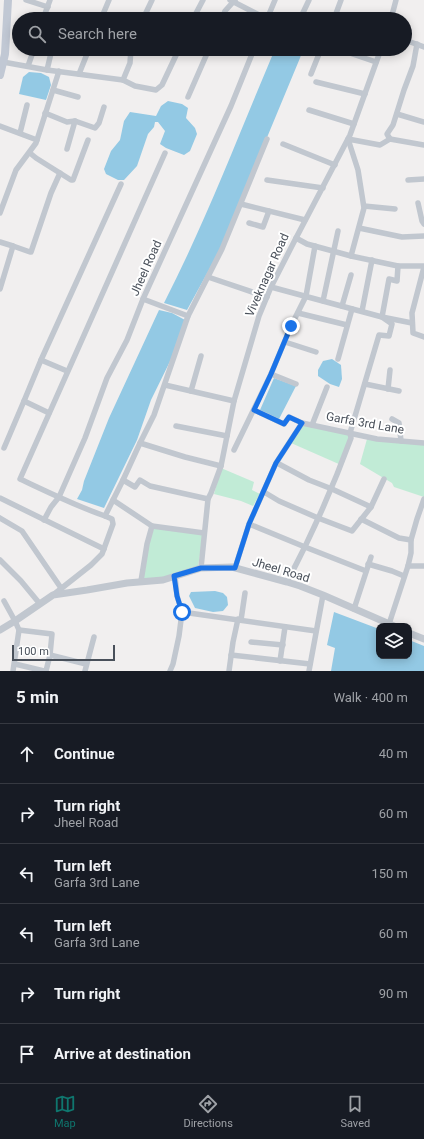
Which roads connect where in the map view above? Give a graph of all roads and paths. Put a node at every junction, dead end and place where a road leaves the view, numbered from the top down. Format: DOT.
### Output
graph roads {
  1 [pos="8,0"];
  2 [pos="26,0"];
  3 [pos="50,0"];
  4 [pos="109,0"];
  5 [pos="152,0"];
  6 [pos="204,0"];
  7 [pos="275,0"];
  8 [pos="309,0"];
  9 [pos="342,0"];
  10 [pos="396,0"];
  11 [pos="233,1"];
  12 [pos="48,7"];
  13 [pos="46,12"];
  14 [pos="104,12"];
  15 [pos="146,12"];
  16 [pos="197,12"];
  17 [pos="225,12"];
  18 [pos="254,12"];
  19 [pos="270,12"];
  20 [pos="303,12"];
  21 [pos="337,12"];
  22 [pos="392,12"];
  23 [pos="412,42"];
  24 [pos="417,44"];
  25 [pos="424,47"];
  26 [pos="32,56"];
  27 [pos="50,56"];
  28 [pos="86,56"];
  29 [pos="130,56"];
  30 [pos="176,56"];
  31 [pos="206,56"];
  32 [pos="251,56"];
  33 [pos="318,56"];
  34 [pos="358,56"];
  35 [pos="378,56"];
  36 [pos="3,62"];
  37 [pos="376,62"];
  38 [pos="28,66"];
  39 [pos="47,70"];
  40 [pos="59,71"];
  41 [pos="0,74"];
  42 [pos="79,74"];
  43 [pos="311,74"];
  44 [pos="123,80"];
  45 [pos="316,82"];
  46 [pos="53,90"];
  47 [pos="365,94"];
  48 [pos="78,97"];
  49 [pos="188,97"];
  50 [pos="27,105"];
  51 [pos="104,106"];
  52 [pos="309,110"];
  53 [pos="45,113"];
  54 [pos="396,114"];
  55 [pos="75,121"];
  56 [pos="424,122"];
  57 [pos="354,124"];
  58 [pos="0,126"];
  59 [pos="20,133"];
  60 [pos="267,139"];
  61 [pos="390,139"];
  62 [pos="37,140"];
  63 [pos="88,140"];
  64 [pos="348,140"];
  65 [pos="283,144"];
  66 [pos="424,145"];
  67 [pos="67,149"];
  68 [pos="30,152"];
  69 [pos="165,153"];
  70 [pos="335,165"];
  71 [pos="60,173"];
  72 [pos="424,179"];
  73 [pos="266,180"];
  74 [pos="408,180"];
  75 [pos="121,184"];
  76 [pos="323,188"];
  77 [pos="418,203"];
  78 [pos="241,204"];
  79 [pos="364,206"];
  80 [pos="395,209"];
  81 [pos="269,211"];
  82 [pos="0,213"];
  83 [pos="305,220"];
  84 [pos="249,222"];
  85 [pos="424,224"];
  86 [pos="359,228"];
  87 [pos="338,231"];
  88 [pos="424,236"];
  89 [pos="296,238"];
  90 [pos="0,242"];
  91 [pos="13,246"];
  92 [pos="315,246"];
  93 [pos="333,251"];
  94 [pos="351,256"];
  95 [pos="372,260"];
  96 [pos="398,266"];
  97 [pos="424,267"];
  98 [pos="351,275"];
  99 [pos="208,277"];
  100 [pos="271,287"];
  101 [pos="0,289"];
  102 [pos="267,296"];
  103 [pos="306,296"];
  104 [pos="143,299"];
  105 [pos="323,301"];
  106 [pos="342,306"];
  107 [pos="352,309"];
  108 [pos="362,311"];
  109 [pos="298,313"];
  110 [pos="188,316"];
  111 [pos="382,317"];
  112 [pos="412,323"];
  113 [pos="347,325"];
  114 [pos="424,337"];
  115 [pos="285,342"];
  116 [pos="316,352"];
  117 [pos="201,356"];
  118 [pos="338,359"];
  119 [pos="41,360"];
  120 [pos="390,370"];
  121 [pos="67,371"];
  122 [pos="271,374"];
  123 [pos="296,384"];
  124 [pos="365,384"];
  125 [pos="165,385"];
  126 [pos="327,387"];
  127 [pos="388,389"];
  128 [pos="191,391"];
  129 [pos="399,391"];
  130 [pos="24,401"];
  131 [pos="234,401"];
  132 [pos="254,410"];
  133 [pos="49,413"];
  134 [pos="392,419"];
  135 [pos="302,423"];
  136 [pos="312,425"];
  137 [pos="176,426"];
  138 [pos="350,433"];
  139 [pos="227,436"];
  140 [pos="401,441"];
  141 [pos="140,443"];
  142 [pos="424,443"];
  143 [pos="4,448"];
  144 [pos="234,450"];
  145 [pos="277,463"];
  146 [pos="221,466"];
  147 [pos="384,479"];
  148 [pos="123,480"];
  149 [pos="332,489"];
  150 [pos="264,492"];
  151 [pos="59,497"];
  152 [pos="0,498"];
  153 [pos="424,499"];
  154 [pos="113,500"];
  155 [pos="208,500"];
  156 [pos="371,506"];
  157 [pos="106,516"];
  158 [pos="0,518"];
  159 [pos="318,518"];
  160 [pos="361,519"];
  161 [pos="44,520"];
  162 [pos="249,524"];
  163 [pos="152,526"];
  164 [pos="204,533"];
  165 [pos="411,540"];
  166 [pos="305,547"];
  167 [pos="104,549"];
  168 [pos="371,557"];
  169 [pos="0,560"];
  170 [pos="368,564"];
  171 [pos="408,566"];
  172 [pos="424,566"];
  173 [pos="201,568"];
  174 [pos="235,568"];
  175 [pos="366,571"];
  176 [pos="174,576"];
  177 [pos="404,576"];
  178 [pos="141,581"];
  179 [pos="287,582"];
  180 [pos="61,588"];
  181 [pos="245,593"];
  182 [pos="53,595"];
  183 [pos="323,595"];
  184 [pos="4,601"];
  185 [pos="40,604"];
  186 [pos="354,609"];
  187 [pos="182,612"];
  188 [pos="239,619"];
  189 [pos="15,621"];
  190 [pos="386,623"];
  191 [pos="392,623"];
  192 [pos="284,627"];
  193 [pos="0,630"];
  194 [pos="19,630"];
  195 [pos="316,631"];
  196 [pos="412,634"];
  197 [pos="94,637"];
  198 [pos="424,639"];
  199 [pos="251,642"];
  200 [pos="283,645"];
  201 [pos="50,655"];
  202 [pos="231,655"];
  203 [pos="280,661"];
  204 [pos="15,664"];
  205 [pos="86,664"];
  206 [pos="310,664"];
  207 [pos="14,671"];
  208 [pos="45,671"];
  209 [pos="85,671"];
  210 [pos="170,671"];
  211 [pos="229,671"];
  212 [pos="308,671"];
  1 -- 36 [label="main road"];
  2 -- 12 [label="street"];
  3 -- 12 [label="street"];
  4 -- 14 [label="street"];
  5 -- 15 [label="street"];
  6 -- 16 [label="street"];
  7 -- 19 [label="street"];
  8 -- 20 [label="street"];
  9 -- 21 [label="street"];
  10 -- 22 [label="street"];
  11 -- 17 [label="street"];
  11 -- 18 [label="street"];
  12 -- 13 [label="street"];
  23 -- 24 [label="street"];
  24 -- 25 [label="street"];
  24 -- 54 [label="street"];
  26 -- 38 [label="street"];
  27 -- 39 [label="street"];
  28 -- 42 [label="street"];
  29 -- 44 [label="street"];
  30 -- 44 [label="street"];
  31 -- 49 [label="street"];
  32 -- 104 [label="street, Jheel Road"];
  33 -- 43 [label="street"];
  34 -- 37 [label="street"];
  35 -- 37 [label="street, Viveknagar Road"];
  36 -- 38 [label="street"];
  36 -- 41 [label="main road"];
  37 -- 47 [label="street, Viveknagar Road"];
  38 -- 39 [label="street"];
  39 -- 40 [label="street"];
  40 -- 42 [label="street"];
  40 -- 46 [label="street"];
  42 -- 44 [label="street"];
  45 -- 47 [label="street"];
  46 -- 48 [label="street"];
  46 -- 53 [label="street"];
  47 -- 57 [label="street, Viveknagar Road"];
  50 -- 59 [label="street"];
  51 -- 55 [label="street"];
  52 -- 57 [label="street"];
  53 -- 55 [label="street"];
  53 -- 62 [label="street"];
  54 -- 56 [label="street"];
  54 -- 61 [label="street"];
  55 -- 67 [label="street"];
  57 -- 64 [label="street, Viveknagar Road"];
  58 -- 59 [label="street"];
  59 -- 62 [label="street"];
  60 -- 78 [label="street"];
  61 -- 64 [label="street"];
  61 -- 66 [label="street"];
  62 -- 68 [label="street"];
  63 -- 71 [label="street"];
  64 -- 70 [label="street, Viveknagar Road"];
  64 -- 79 [label="street"];
  65 -- 70 [label="street"];
  68 -- 71 [label="street"];
  68 -- 82 [label="street"];
  69 -- 121 [label="street"];
  70 -- 76 [label="street, Viveknagar Road"];
  71 -- 91 [label="street"];
  72 -- 74 [label="street"];
  73 -- 76 [label="street"];
  75 -- 119 [label="street"];
  76 -- 83 [label="street, Viveknagar Road"];
  77 -- 85 [label="street"];
  78 -- 81 [label="street"];
  78 -- 99 [label="street"];
  79 -- 80 [label="street"];
  79 -- 86 [label="street"];
  81 -- 83 [label="street"];
  81 -- 84 [label="street"];
  83 -- 89 [label="street, Viveknagar Road"];
  86 -- 88 [label="street"];
  86 -- 94 [label="street"];
  87 -- 93 [label="street"];
  89 -- 92 [label="street"];
  89 -- 100 [label="street, Viveknagar Road"];
  90 -- 91 [label="street"];
  91 -- 101 [label="street"];
  92 -- 93 [label="street"];
  92 -- 103 [label="street"];
  93 -- 94 [label="street"];
  93 -- 105 [label="street"];
  94 -- 95 [label="street"];
  95 -- 96 [label="street"];
  95 -- 108 [label="street"];
  96 -- 97 [label="street"];
  96 -- 111 [label="street"];
  97 -- 112 [label="street"];
  98 -- 106 [label="street"];
  99 -- 102 [label="street"];
  99 -- 110 [label="street"];
  100 -- 102 [label="street, Viveknagar Road"];
  100 -- 103 [label="street"];
  102 -- 131 [label="street, Viveknagar Road"];
  103 -- 105 [label="street"];
  103 -- 109 [label="street"];
  104 -- 110 [label="street"];
  104 -- 151 [label="street, Jheel Road"];
  105 -- 106 [label="street"];
  106 -- 107 [label="street"];
  107 -- 108 [label="street"];
  107 -- 113 [label="street"];
  108 -- 111 [label="street"];
  109 -- 113 [label="street"];
  109 -- 115 [label="street"];
  110 -- 125 [label="street"];
  111 -- 112 [label="street"];
  111 -- 124 [label="street"];
  112 -- 114 [label="street"];
  113 -- 118 [label="street"];
  115 -- 116 [label="street"];
  115 -- 122 [label="street"];
  117 -- 128 [label="street"];
  119 -- 121 [label="street"];
  119 -- 130 [label="street"];
  120 -- 127 [label="street"];
  121 -- 133 [label="street"];
  122 -- 123 [label="street"];
  122 -- 132 [label="street"];
  124 -- 127 [label="street"];
  124 -- 138 [label="street"];
  125 -- 128 [label="street"];
  125 -- 141 [label="street"];
  126 -- 136 [label="street"];
  127 -- 129 [label="street"];
  128 -- 131 [label="street"];
  130 -- 133 [label="street"];
  130 -- 143 [label="street"];
  131 -- 139 [label="street, Viveknagar Road"];
  132 -- 135 [label="street, Garfa 3rd Lane"];
  132 -- 144 [label="street"];
  133 -- 151 [label="street"];
  134 -- 140 [label="street"];
  135 -- 136 [label="street, Garfa 3rd Lane"];
  135 -- 145 [label="street"];
  136 -- 138 [label="street, Garfa 3rd Lane"];
  137 -- 139 [label="street"];
  138 -- 140 [label="street, Garfa 3rd Lane"];
  138 -- 149 [label="street"];
  139 -- 146 [label="street, Viveknagar Road"];
  140 -- 142 [label="street, Garfa 3rd Lane"];
  141 -- 146 [label="street"];
  141 -- 148 [label="street"];
  145 -- 149 [label="street"];
  145 -- 150 [label="street"];
  146 -- 155 [label="street, Viveknagar Road"];
  147 -- 156 [label="street"];
  148 -- 154 [label="street"];
  148 -- 155 [label="street"];
  149 -- 156 [label="street"];
  149 -- 159 [label="street"];
  150 -- 159 [label="street"];
  150 -- 162 [label="street"];
  151 -- 157 [label="street"];
  151 -- 161 [label="street, Jheel Road"];
  152 -- 161 [label="street"];
  153 -- 165 [label="street"];
  154 -- 157 [label="street"];
  154 -- 163 [label="street"];
  155 -- 164 [label="street, Viveknagar Road"];
  156 -- 160 [label="street"];
  157 -- 167 [label="street"];
  158 -- 180 [label="street"];
  159 -- 160 [label="street"];
  159 -- 166 [label="street"];
  160 -- 165 [label="street"];
  161 -- 167 [label="street"];
  162 -- 166 [label="street"];
  162 -- 174 [label="street"];
  163 -- 164 [label="street"];
  163 -- 178 [label="street"];
  164 -- 173 [label="street, Viveknagar Road"];
  165 -- 171 [label="street"];
  166 -- 175 [label="street"];
  166 -- 179 [label="street"];
  167 -- 180 [label="street"];
  168 -- 170 [label="street"];
  169 -- 185 [label="street"];
  170 -- 175 [label="street"];
  170 -- 177 [label="street"];
  171 -- 172 [label="street"];
  171 -- 177 [label="street"];
  173 -- 174 [label="street, Jheel Road"];
  173 -- 176 [label="street, Jheel Road"];
  174 -- 179 [label="street, Jheel Road"];
  175 -- 186 [label="street"];
  176 -- 178 [label="street, Jheel Road"];
  176 -- 187 [label="street"];
  177 -- 191 [label="street"];
  178 -- 182 [label="street, Jheel Road"];
  179 -- 183 [label="street, Jheel Road"];
  180 -- 182 [label="street"];
  181 -- 188 [label="street"];
  182 -- 185 [label="street, Jheel Road"];
  183 -- 186 [label="street, Jheel Road"];
  183 -- 195 [label="street"];
  184 -- 189 [label="street"];
  185 -- 189 [label="street, Jheel Road"];
  186 -- 190 [label="street, Jheel Road"];
  187 -- 188 [label="street"];
  187 -- 210 [label="street"];
  188 -- 192 [label="street"];
  188 -- 202 [label="street"];
  189 -- 193 [label="street, Jheel Road"];
  189 -- 194 [label="street"];
  192 -- 195 [label="street"];
  192 -- 200 [label="street"];
  194 -- 201 [label="street"];
  194 -- 204 [label="street"];
  195 -- 206 [label="street"];
  196 -- 198 [label="street"];
  197 -- 205 [label="street"];
  199 -- 200 [label="street"];
  200 -- 203 [label="street"];
  201 -- 205 [label="street"];
  201 -- 208 [label="street"];
  202 -- 203 [label="street"];
  202 -- 211 [label="street"];
  203 -- 206 [label="street"];
  204 -- 207 [label="street"];
  204 -- 208 [label="street"];
  205 -- 209 [label="street"];
  206 -- 212 [label="street"];
}
